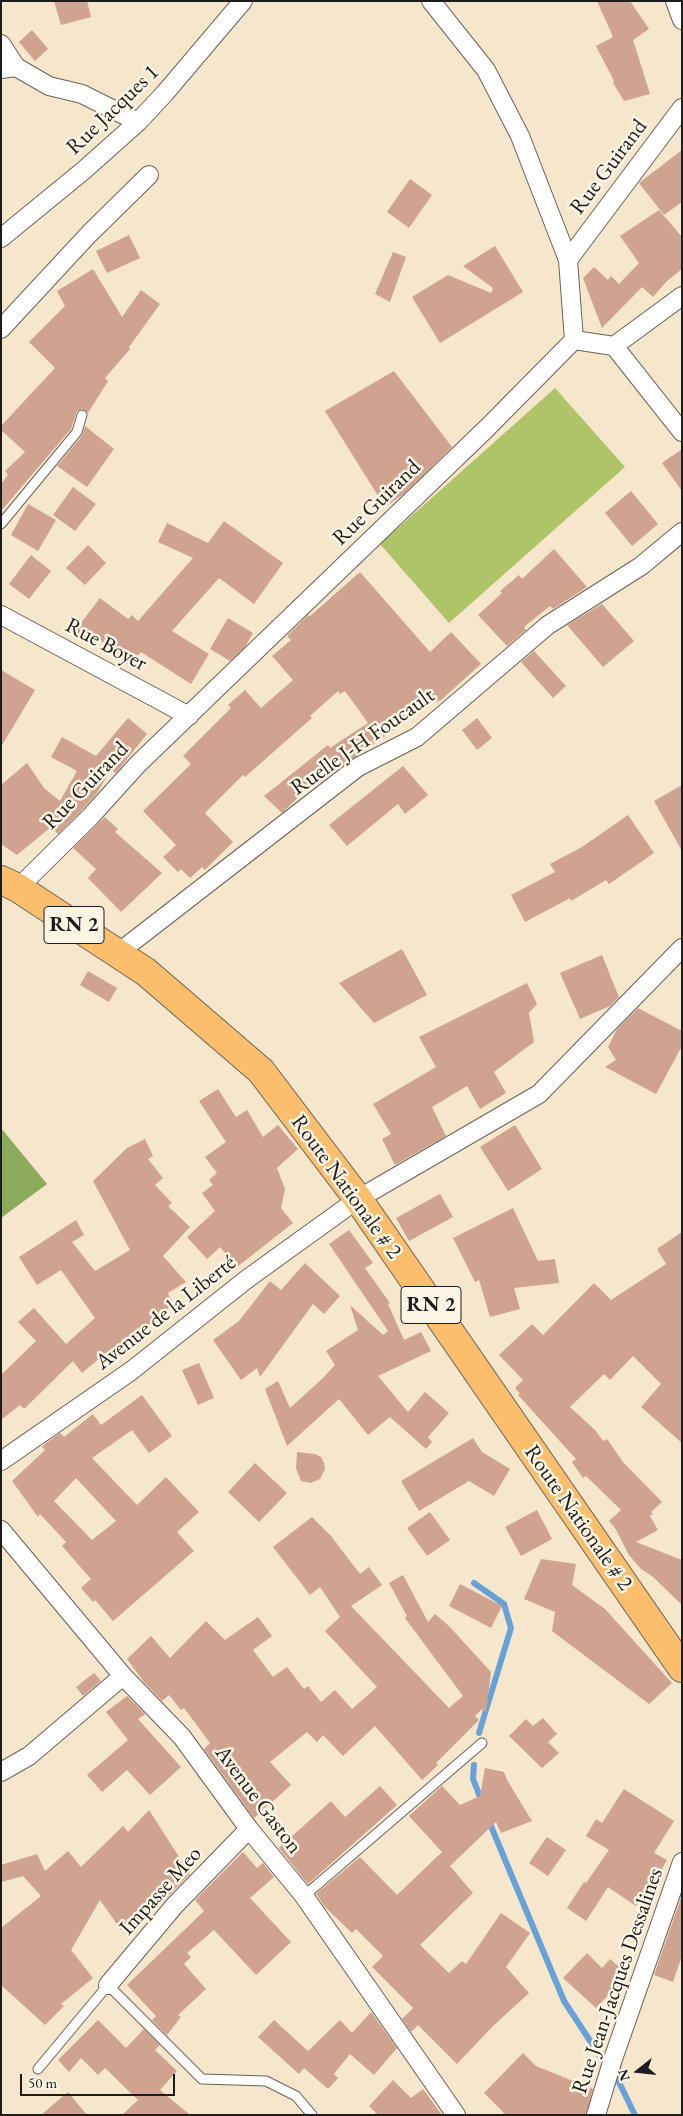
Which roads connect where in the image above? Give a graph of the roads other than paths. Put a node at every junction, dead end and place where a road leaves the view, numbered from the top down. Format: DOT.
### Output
graph roads {
  1 [pos="243,1"];
  2 [pos="431,1"];
  3 [pos="675,1"];
  4 [pos="682,20"];
  5 [pos="1,44"];
  6 [pos="9,68"];
  7 [pos="682,108"];
  8 [pos="138,122"];
  9 [pos="149,175"];
  10 [pos="1,238"];
  11 [pos="568,260"];
  12 [pos="682,296"];
  13 [pos="1,329"];
  14 [pos="574,340"];
  15 [pos="614,346"];
  16 [pos="82,415"];
  17 [pos="682,432"];
  18 [pos="1,524"];
  19 [pos="682,532"];
  20 [pos="1,615"];
  21 [pos="189,716"];
  22 [pos="10,884"];
  23 [pos="682,948"];
  24 [pos="118,953"];
  25 [pos="358,1200"];
  26 [pos="1,1461"];
  27 [pos="1,1530"];
  28 [pos="682,1668"];
  29 [pos="123,1676"];
  30 [pos="482,1743"];
  31 [pos="1,1772"];
  32 [pos="249,1829"];
  33 [pos="682,1862"];
  34 [pos="304,1896"];
  35 [pos="108,1985"];
  36 [pos="38,2069"];
  37 [pos="312,2115"];
  38 [pos="456,2115"];
  39 [pos="596,2115"];
  1 -- 8 [label="street, Rue Jacques 1"];
  2 -- 11 [label="street"];
  3 -- 4 [label="street"];
  5 -- 6 [label="street"];
  6 -- 8 [label="street"];
  7 -- 11 [label="street, Rue Guirand"];
  8 -- 10 [label="street, Rue Jacques 1"];
  9 -- 13 [label="street"];
  11 -- 14 [label="street"];
  12 -- 15 [label="street"];
  14 -- 15 [label="street"];
  14 -- 21 [label="street, Rue Guirand"];
  15 -- 17 [label="street"];
  16 -- 18 [label="lane"];
  19 -- 24 [label="street, Ruelle J-H Foucault"];
  20 -- 21 [label="street, Rue Boyer"];
  21 -- 22 [label="street, Rue Guirand"];
  22 -- 24 [label="main road, Route Nationale # 2 / RN 2"];
  23 -- 25 [label="street, Avenue de la Liberté"];
  24 -- 25 [label="main road, Route Nationale # 2 / RN 2"];
  25 -- 26 [label="street, Avenue de la Liberté"];
  25 -- 28 [label="main road, Route Nationale # 2 / RN 2"];
  27 -- 29 [label="street, Avenue Gaston"];
  29 -- 31 [label="street"];
  29 -- 32 [label="street, Avenue Gaston"];
  30 -- 34 [label="lane"];
  32 -- 34 [label="street, Avenue Gaston"];
  32 -- 35 [label="street, Impasse Meo"];
  33 -- 39 [label="street, Rue Jean-Jacques Dessalines"];
  34 -- 38 [label="street, Avenue Gaston"];
  35 -- 36 [label="lane"];
  35 -- 37 [label="lane"];
}
